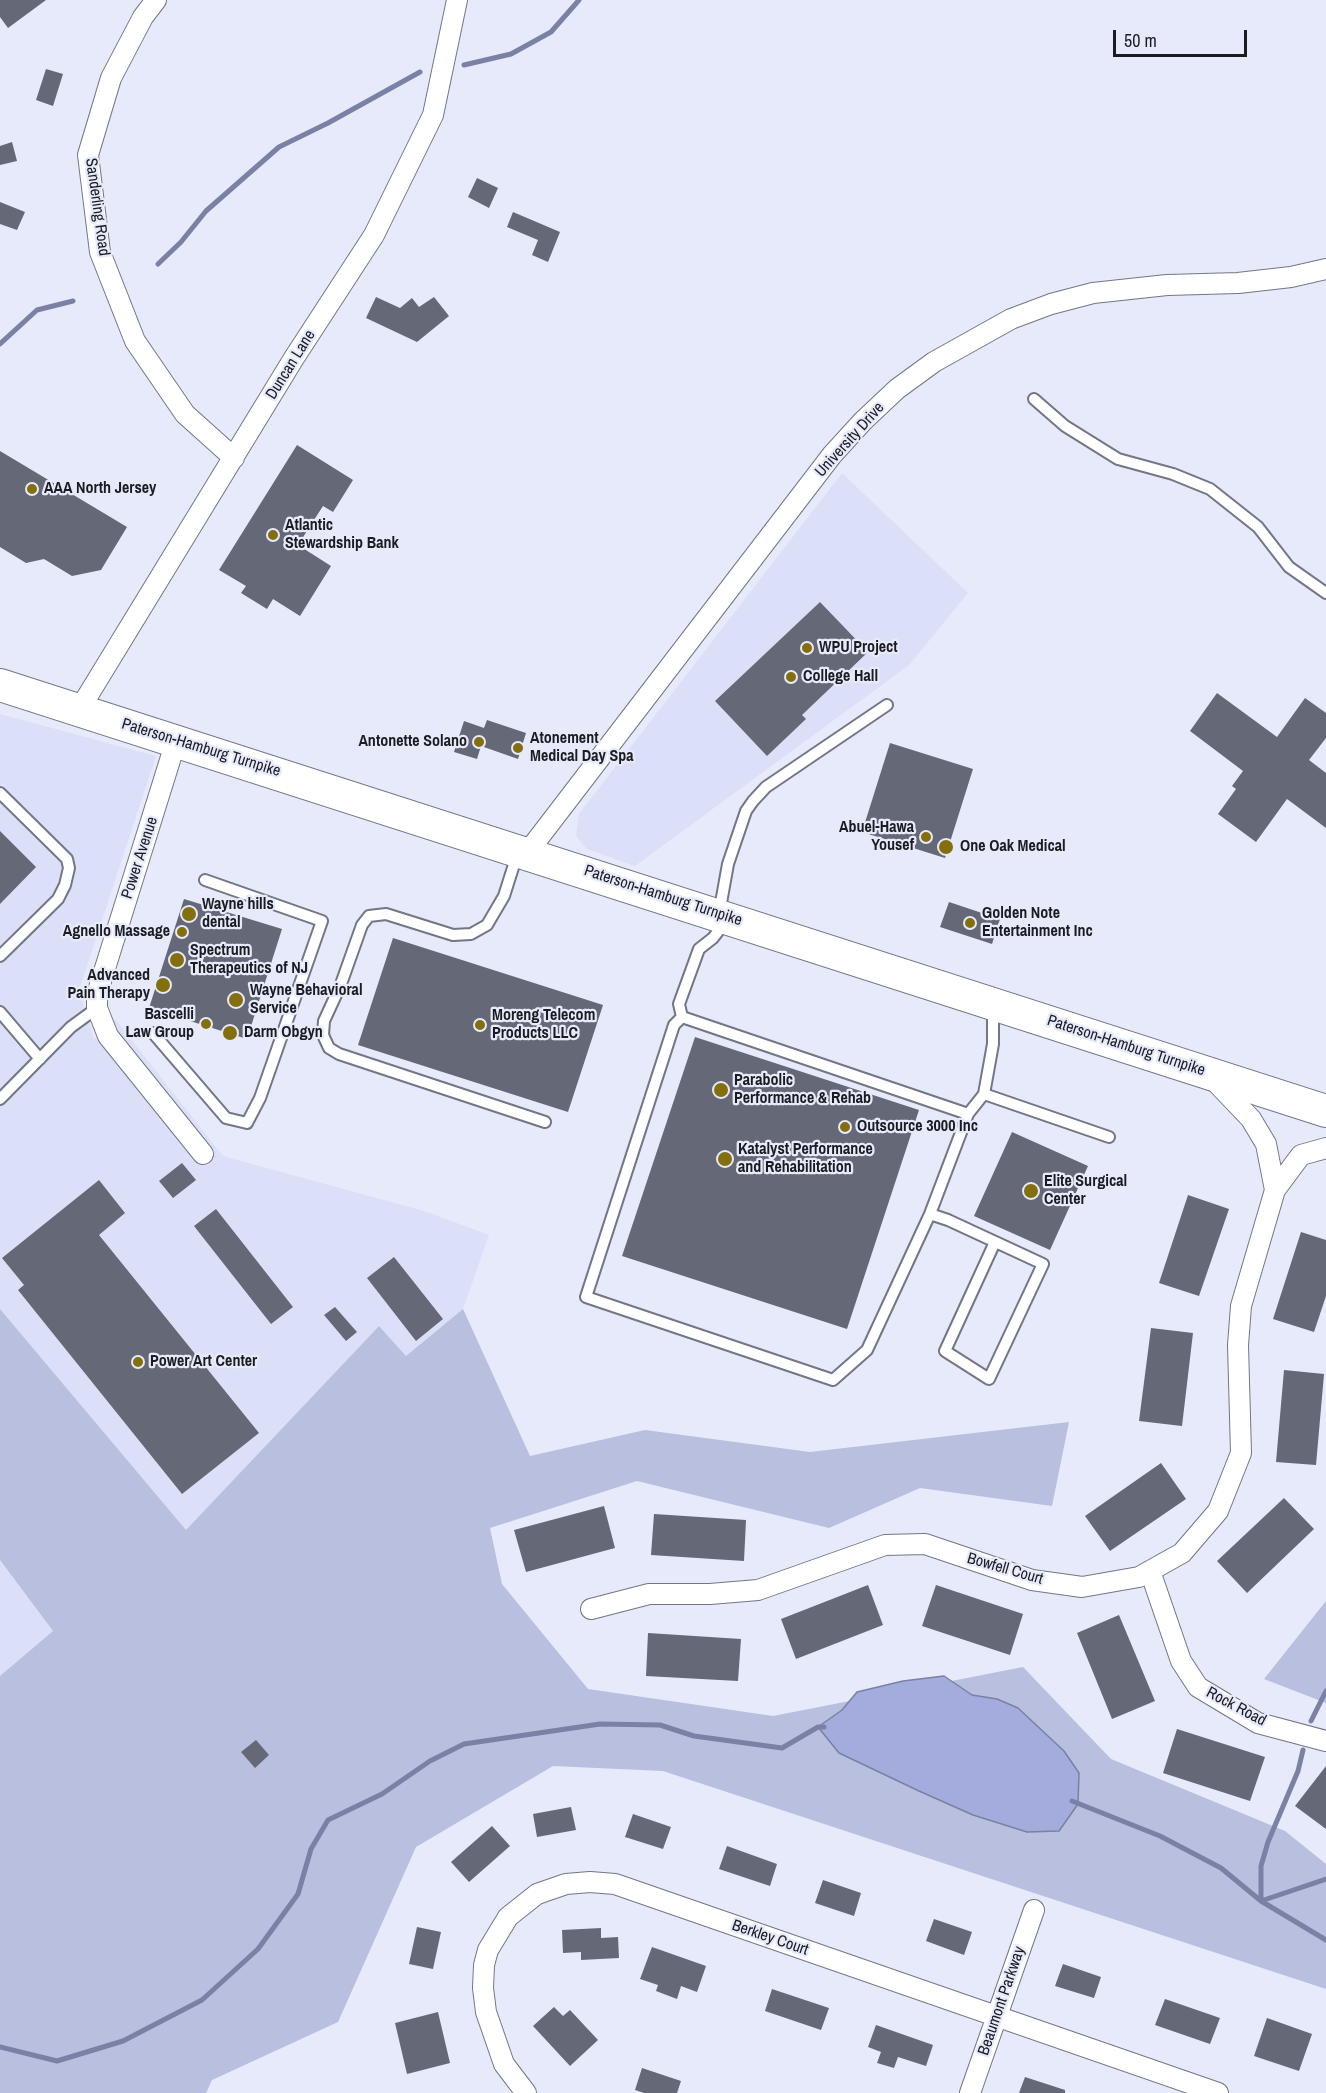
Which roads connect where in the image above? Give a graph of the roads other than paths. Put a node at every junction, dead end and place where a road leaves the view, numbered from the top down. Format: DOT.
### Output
graph roads {
  1 [pos="156,0"];
  2 [pos="458,0"];
  3 [pos="1326,269"];
  4 [pos="1034,399"];
  5 [pos="234,458"];
  6 [pos="1326,593"];
  7 [pos="0,685"];
  8 [pos="887,705"];
  9 [pos="79,710"];
  10 [pos="176,741"];
  11 [pos="0,793"];
  12 [pos="523,851"];
  13 [pos="205,880"];
  14 [pos="724,916"];
  15 [pos="0,957"];
  16 [pos="993,1003"];
  17 [pos="96,1008"];
  18 [pos="0,1012"];
  19 [pos="682,1017"];
  20 [pos="153,1033"];
  21 [pos="40,1059"];
  22 [pos="1207,1073"];
  23 [pos="984,1094"];
  24 [pos="0,1099"];
  25 [pos="1326,1111"];
  26 [pos="968,1114"];
  27 [pos="545,1122"];
  28 [pos="1109,1137"];
  29 [pos="1326,1148"];
  30 [pos="203,1154"];
  31 [pos="1275,1190"];
  32 [pos="930,1214"];
  33 [pos="995,1242"];
  34 [pos="1150,1571"];
  35 [pos="591,1609"];
  36 [pos="1326,1741"];
  37 [pos="1034,1910"];
  38 [pos="997,2017"];
  39 [pos="526,2093"];
  40 [pos="970,2093"];
  41 [pos="1218,2093"];
  1 -- 5 [label="street, Sanderling Road"];
  2 -- 5 [label="street, Duncan Lane"];
  3 -- 12 [label="street, University Drive"];
  4 -- 6 [label="lane"];
  5 -- 9 [label="street, Duncan Lane"];
  7 -- 9 [label="main road, Paterson-Hamburg Turnpike"];
  8 -- 14 [label="lane"];
  9 -- 10 [label="main road, Paterson-Hamburg Turnpike"];
  10 -- 12 [label="main road, Paterson-Hamburg Turnpike"];
  10 -- 17 [label="street, Power Avenue"];
  11 -- 15 [label="lane"];
  12 -- 14 [label="main road, Paterson-Hamburg Turnpike"];
  12 -- 27 [label="lane"];
  13 -- 20 [label="lane"];
  14 -- 16 [label="main road, Paterson-Hamburg Turnpike"];
  14 -- 19 [label="lane"];
  16 -- 22 [label="main road, Paterson-Hamburg Turnpike"];
  16 -- 23 [label="lane"];
  17 -- 21 [label="lane"];
  17 -- 30 [label="street"];
  18 -- 21 [label="lane"];
  19 -- 26 [label="lane"];
  19 -- 32 [label="lane"];
  21 -- 24 [label="lane"];
  22 -- 25 [label="main road, Paterson-Hamburg Turnpike"];
  22 -- 31 [label="street, Bowfell Court"];
  23 -- 26 [label="lane"];
  23 -- 28 [label="lane"];
  26 -- 32 [label="lane"];
  29 -- 31 [label="street, Bowfell Court"];
  31 -- 34 [label="street, Bowfell Court"];
  32 -- 33 [label="lane"];
  33 -- 33 [label="lane"];
  34 -- 35 [label="street, Bowfell Court"];
  34 -- 36 [label="street, Rock Road"];
  37 -- 38 [label="street, Beaumont Parkway"];
  38 -- 39 [label="street, Berkley Court"];
  38 -- 40 [label="street, Beaumont Parkway"];
  38 -- 41 [label="street, Berkley Court"];
}
